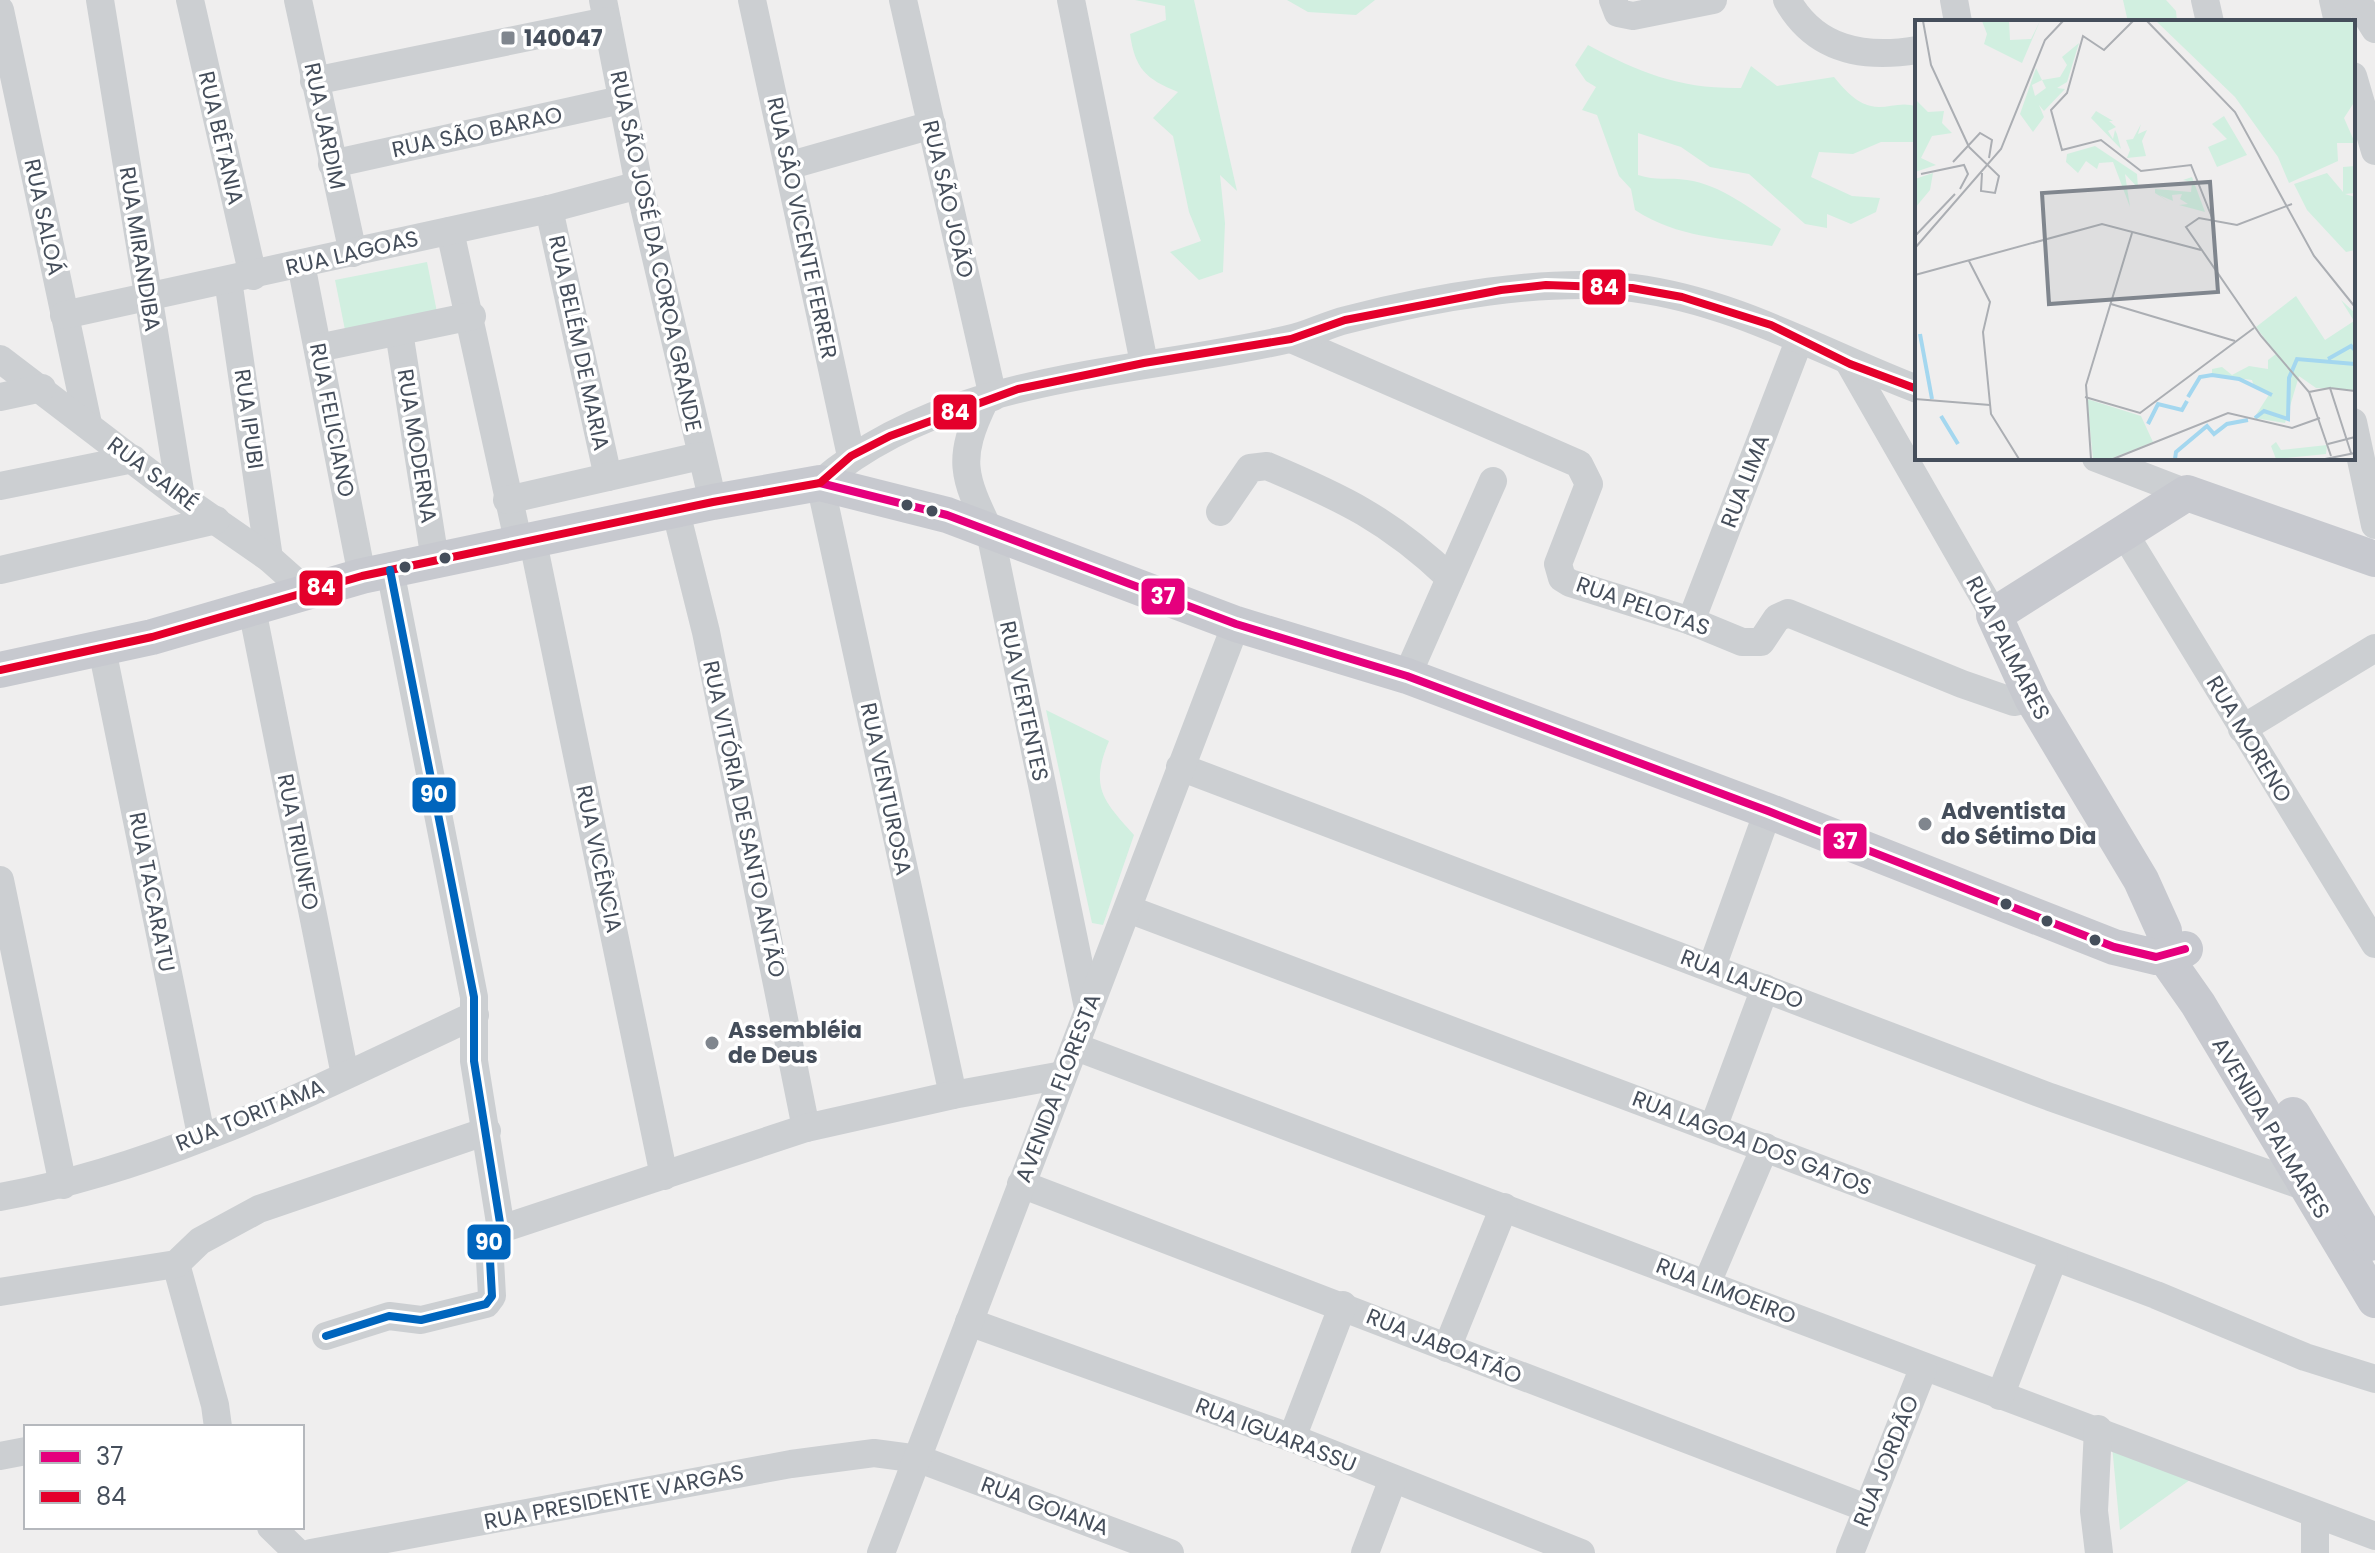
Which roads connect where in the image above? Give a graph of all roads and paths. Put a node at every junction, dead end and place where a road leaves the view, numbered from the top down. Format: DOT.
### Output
graph roads {
  1 [pos="100,0"];
  2 [pos="190,0"];
  3 [pos="298,0"];
  4 [pos="752,0"];
  5 [pos="903,0"];
  6 [pos="1071,0"];
  7 [pos="1613,0"];
  8 [pos="1713,0"];
  9 [pos="1787,0"];
  10 [pos="1954,0"];
  11 [pos="2205,0"];
  12 [pos="2340,5"];
  13 [pos="0,10"];
  14 [pos="605,10"];
  15 [pos="1958,20"];
  16 [pos="2210,20"];
  17 [pos="2375,29"];
  18 [pos="1915,50"];
  19 [pos="314,81"];
  20 [pos="2355,83"];
  21 [pos="621,100"];
  22 [pos="932,125"];
  23 [pos="2375,151"];
  24 [pos="332,164"];
  25 [pos="791,165"];
  26 [pos="639,185"];
  27 [pos="549,209"];
  28 [pos="450,231"];
  29 [pos="353,253"];
  30 [pos="301,264"];
  31 [pos="241,278"];
  32 [pos="147,297"];
  33 [pos="64,315"];
  34 [pos="472,316"];
  35 [pos="399,332"];
  36 [pos="1291,339"];
  37 [pos="1799,341"];
  38 [pos="318,348"];
  39 [pos="0,359"];
  40 [pos="1144,363"];
  41 [pos="1850,364"];
  42 [pos="42,388"];
  43 [pos="1915,388"];
  44 [pos="0,397"];
  45 [pos="989,399"];
  46 [pos="88,424"];
  47 [pos="2355,431"];
  48 [pos="700,456"];
  49 [pos="851,456"];
  50 [pos="133,459"];
  51 [pos="2101,460"];
  52 [pos="608,477"];
  53 [pos="1493,481"];
  54 [pos="820,483"];
  55 [pos="0,486"];
  56 [pos="2187,493"];
  57 [pos="181,497"];
  58 [pos="507,500"];
  59 [pos="713,502"];
  60 [pos="676,512"];
  61 [pos="1220,512"];
  62 [pos="216,520"];
  63 [pos="2375,525"];
  64 [pos="990,532"];
  65 [pos="2124,533"];
  66 [pos="526,543"];
  67 [pos="269,558"];
  68 [pos="2375,559"];
  69 [pos="435,560"];
  70 [pos="0,570"];
  71 [pos="376,573"];
  72 [pos="1450,578"];
  73 [pos="305,590"];
  74 [pos="252,609"];
  75 [pos="1994,615"];
  76 [pos="1691,621"];
  77 [pos="1236,624"];
  78 [pos="2375,648"];
  79 [pos="102,649"];
  80 [pos="0,670"];
  81 [pos="1407,676"];
  82 [pos="2032,698"];
  83 [pos="2242,729"];
  84 [pos="1180,767"];
  85 [pos="1768,811"];
  86 [pos="0,880"];
  87 [pos="1128,909"];
  88 [pos="2375,944"];
  89 [pos="2171,946"];
  90 [pos="1712,967"];
  91 [pos="1765,988"];
  92 [pos="1088,1008"];
  93 [pos="475,1015"];
  94 [pos="1076,1047"];
  95 [pos="345,1075"];
  96 [pos="1063,1075"];
  97 [pos="953,1095"];
  98 [pos="806,1128"];
  99 [pos="1713,1128"];
  100 [pos="487,1131"];
  101 [pos="201,1135"];
  102 [pos="1765,1147"];
  103 [pos="664,1176"];
  104 [pos="1021,1184"];
  105 [pos="63,1185"];
  106 [pos="2306,1187"];
  107 [pos="0,1197"];
  108 [pos="1504,1207"];
  109 [pos="501,1229"];
  110 [pos="2375,1252"];
  111 [pos="2054,1257"];
  112 [pos="176,1264"];
  113 [pos="1707,1283"];
  114 [pos="0,1292"];
  115 [pos="2375,1300"];
  116 [pos="1343,1305"];
  117 [pos="969,1322"];
  118 [pos="326,1336"];
  119 [pos="1447,1348"];
  120 [pos="1923,1369"];
  121 [pos="2375,1379"];
  122 [pos="2000,1396"];
  123 [pos="218,1425"];
  124 [pos="2098,1429"];
  125 [pos="1292,1438"];
  126 [pos="24,1451"];
  127 [pos="0,1456"];
  128 [pos="919,1459"];
  129 [pos="1393,1479"];
  130 [pos="1866,1508"];
  131 [pos="2315,1514"];
  132 [pos="273,1529"];
  133 [pos="2375,1536"];
  134 [pos="434,1542"];
  135 [pos="298,1553"];
  136 [pos="311,1553"];
  137 [pos="881,1553"];
  138 [pos="1170,1553"];
  139 [pos="1365,1553"];
  140 [pos="1581,1553"];
  141 [pos="1850,1553"];
  142 [pos="2099,1553"];
  143 [pos="2315,1553"];
  1 -- 32 [label="street, RUA MIRANDIBA"];
  2 -- 31 [label="street, RUA BÊTANIA"];
  3 -- 19 [label="street, RUA JARDIM"];
  4 -- 25 [label="street, RUA SÂO VICENTE FERRER"];
  5 -- 22 [label="street, RUA SÃO JOÃO"];
  6 -- 40 [label="street"];
  7 -- 8 [label="street"];
  9 -- 18 [label="street"];
  10 -- 15 [label="street"];
  11 -- 16 [label="street"];
  12 -- 17 [label="street"];
  13 -- 33 [label="street, RUA SALOÁ"];
  14 -- 19 [label="street"];
  14 -- 21 [label="street, RUA SÃO JOSÉ DA COROA GRANDE"];
  19 -- 24 [label="street, RUA JARDIM"];
  20 -- 23 [label="street"];
  21 -- 24 [label="street, RUA SÃO BARAO"];
  21 -- 26 [label="street, RUA SÃO JOSÉ DA COROA GRANDE"];
  22 -- 25 [label="street"];
  22 -- 45 [label="street, RUA SÃO JOÃO"];
  24 -- 29 [label="street, RUA JARDIM"];
  25 -- 49 [label="street, RUA SÂO VICENTE FERRER"];
  26 -- 27 [label="street, RUA LAGOAS"];
  26 -- 48 [label="street, RUA SÃO JOSÉ DA COROA GRANDE"];
  27 -- 28 [label="street, RUA LAGOAS"];
  27 -- 52 [label="street, RUA BELÉM DE MARIA"];
  28 -- 29 [label="street, RUA LAGOAS"];
  28 -- 34 [label="street, RUA VICÊNCIA"];
  29 -- 30 [label="street, RUA LAGOAS"];
  30 -- 31 [label="street, RUA LAGOAS"];
  30 -- 38 [label="street, RUA FELICIANO"];
  31 -- 32 [label="street, RUA LAGOAS"];
  31 -- 67 [label="street, RUA IPUBI"];
  32 -- 33 [label="street, RUA LAGOAS"];
  32 -- 57 [label="street, RUA MIRANDIBA"];
  33 -- 46 [label="street, RUA SALOÁ"];
  34 -- 35 [label="street"];
  34 -- 58 [label="street, RUA VICÊNCIA"];
  35 -- 38 [label="street"];
  35 -- 69 [label="street, RUA MODERNA"];
  36 -- 37 [label="street"];
  36 -- 40 [label="street"];
  36 -- 76 [label="street, RUA PELOTAS"];
  37 -- 41 [label="street"];
  37 -- 76 [label="street, RUA LIMA"];
  38 -- 71 [label="street, RUA FELICIANO"];
  39 -- 42 [label="street, RUA SAIRÉ"];
  40 -- 45 [label="street"];
  41 -- 43 [label="street"];
  41 -- 75 [label="street, RUA PALMARES"];
  42 -- 44 [label="street"];
  42 -- 46 [label="street, RUA SAIRÉ"];
  45 -- 49 [label="street"];
  45 -- 64 [label="street, RUA VERTENTES"];
  46 -- 50 [label="street, RUA SAIRÉ"];
  47 -- 63 [label="street"];
  48 -- 52 [label="street"];
  48 -- 59 [label="street, RUA SÃO JOSÉ DA COROA GRANDE"];
  49 -- 54 [label="street"];
  50 -- 55 [label="street"];
  50 -- 57 [label="street, RUA SAIRÉ"];
  51 -- 56 [label="street"];
  52 -- 58 [label="street"];
  53 -- 72 [label="street"];
  54 -- 59 [label="main road"];
  54 -- 64 [label="main road"];
  54 -- 97 [label="street, RUA VENTUROSA"];
  56 -- 65 [label="main road"];
  56 -- 68 [label="main road"];
  57 -- 62 [label="street, RUA SAIRÉ"];
  58 -- 66 [label="street, RUA VICÊNCIA"];
  59 -- 60 [label="main road"];
  60 -- 66 [label="main road"];
  60 -- 98 [label="street, RUA VITÓRIA DE SANTO ANTÃO"];
  61 -- 72 [label="street"];
  62 -- 67 [label="street, RUA SAIRÉ"];
  62 -- 70 [label="street"];
  64 -- 77 [label="main road"];
  64 -- 92 [label="street, RUA VERTENTES"];
  65 -- 75 [label="main road"];
  65 -- 83 [label="street, RUA MORENO"];
  66 -- 69 [label="main road"];
  66 -- 103 [label="street, RUA VICÊNCIA"];
  67 -- 73 [label="street, RUA SAIRÉ"];
  69 -- 71 [label="main road"];
  71 -- 73 [label="main road"];
  71 -- 93 [label="street, RUA FELICIANO"];
  72 -- 81 [label="street"];
  73 -- 74 [label="main road"];
  74 -- 79 [label="main road"];
  74 -- 95 [label="street, RUA TRIUNFO"];
  75 -- 82 [label="main road, RUA PALMARES"];
  76 -- 82 [label="street, RUA PELOTAS"];
  77 -- 81 [label="main road"];
  77 -- 84 [label="street, AVENIDA FLORESTA"];
  78 -- 83 [label="street"];
  79 -- 80 [label="main road"];
  79 -- 101 [label="street, RUA TACARATU"];
  81 -- 85 [label="main road"];
  82 -- 89 [label="main road, RUA PALMARES"];
  83 -- 88 [label="street, RUA MORENO"];
  84 -- 87 [label="street, AVENIDA FLORESTA"];
  84 -- 90 [label="street, RUA LAJEDO"];
  85 -- 89 [label="main road"];
  85 -- 90 [label="street"];
  86 -- 105 [label="street"];
  87 -- 92 [label="street, AVENIDA FLORESTA"];
  87 -- 99 [label="street, RUA LAGOA DOS GATOS"];
  89 -- 106 [label="main road, AVENIDA PALMARES"];
  89 -- 110 [label="main road, AVENIDA PALMARES"];
  90 -- 91 [label="street, RUA LAJEDO"];
  91 -- 99 [label="street"];
  91 -- 106 [label="street, RUA LAJEDO"];
  92 -- 94 [label="street, AVENIDA FLORESTA"];
  93 -- 95 [label="street, RUA TORITAMA"];
  93 -- 100 [label="street, RUA FELICIANO"];
  94 -- 96 [label="street, AVENIDA FLORESTA"];
  94 -- 108 [label="street, RUA LIMOEIRO"];
  95 -- 101 [label="street, RUA TORITAMA"];
  96 -- 97 [label="street"];
  96 -- 104 [label="street, AVENIDA FLORESTA"];
  97 -- 98 [label="street"];
  98 -- 103 [label="street"];
  99 -- 102 [label="street, RUA LAGOA DOS GATOS"];
  100 -- 109 [label="street, RUA FELICIANO"];
  100 -- 112 [label="street"];
  101 -- 105 [label="street, RUA TORITAMA"];
  102 -- 111 [label="street, RUA LAGOA DOS GATOS"];
  102 -- 113 [label="street"];
  103 -- 109 [label="street"];
  104 -- 116 [label="street, RUA JABOATÃO"];
  104 -- 117 [label="street, AVENIDA FLORESTA"];
  105 -- 107 [label="street, RUA TORITAMA"];
  106 -- 115 [label="main road, AVENIDA PALMARES"];
  108 -- 113 [label="street, RUA LIMOEIRO"];
  108 -- 119 [label="street"];
  109 -- 118 [label="street"];
  111 -- 121 [label="street, RUA LAGOA DOS GATOS"];
  111 -- 122 [label="street"];
  112 -- 114 [label="street"];
  112 -- 123 [label="street"];
  113 -- 120 [label="street, RUA LIMOEIRO"];
  116 -- 119 [label="street, RUA JABOATÃO"];
  116 -- 125 [label="street"];
  117 -- 125 [label="street, RUA IGUARASSU"];
  117 -- 128 [label="street, AVENIDA FLORESTA"];
  119 -- 130 [label="street, RUA JABOATÃO"];
  120 -- 122 [label="street, RUA LIMOEIRO"];
  120 -- 130 [label="street, RUA JORDÃO"];
  122 -- 124 [label="street, RUA LIMOEIRO"];
  124 -- 131 [label="street, RUA LIMOEIRO"];
  124 -- 142 [label="street"];
  125 -- 129 [label="street, RUA IGUARASSU"];
  126 -- 127 [label="street"];
  128 -- 134 [label="street, RUA PRESIDENTE VARGAS"];
  128 -- 137 [label="street, AVENIDA FLORESTA"];
  128 -- 138 [label="street, RUA GOIANA"];
  129 -- 139 [label="street"];
  129 -- 140 [label="street, RUA IGUARASSU"];
  130 -- 141 [label="street, RUA JORDÃO"];
  131 -- 133 [label="street, RUA LIMOEIRO"];
  131 -- 143 [label="street"];
  132 -- 135 [label="street"];
  134 -- 136 [label="street, RUA PRESIDENTE VARGAS"];
}
